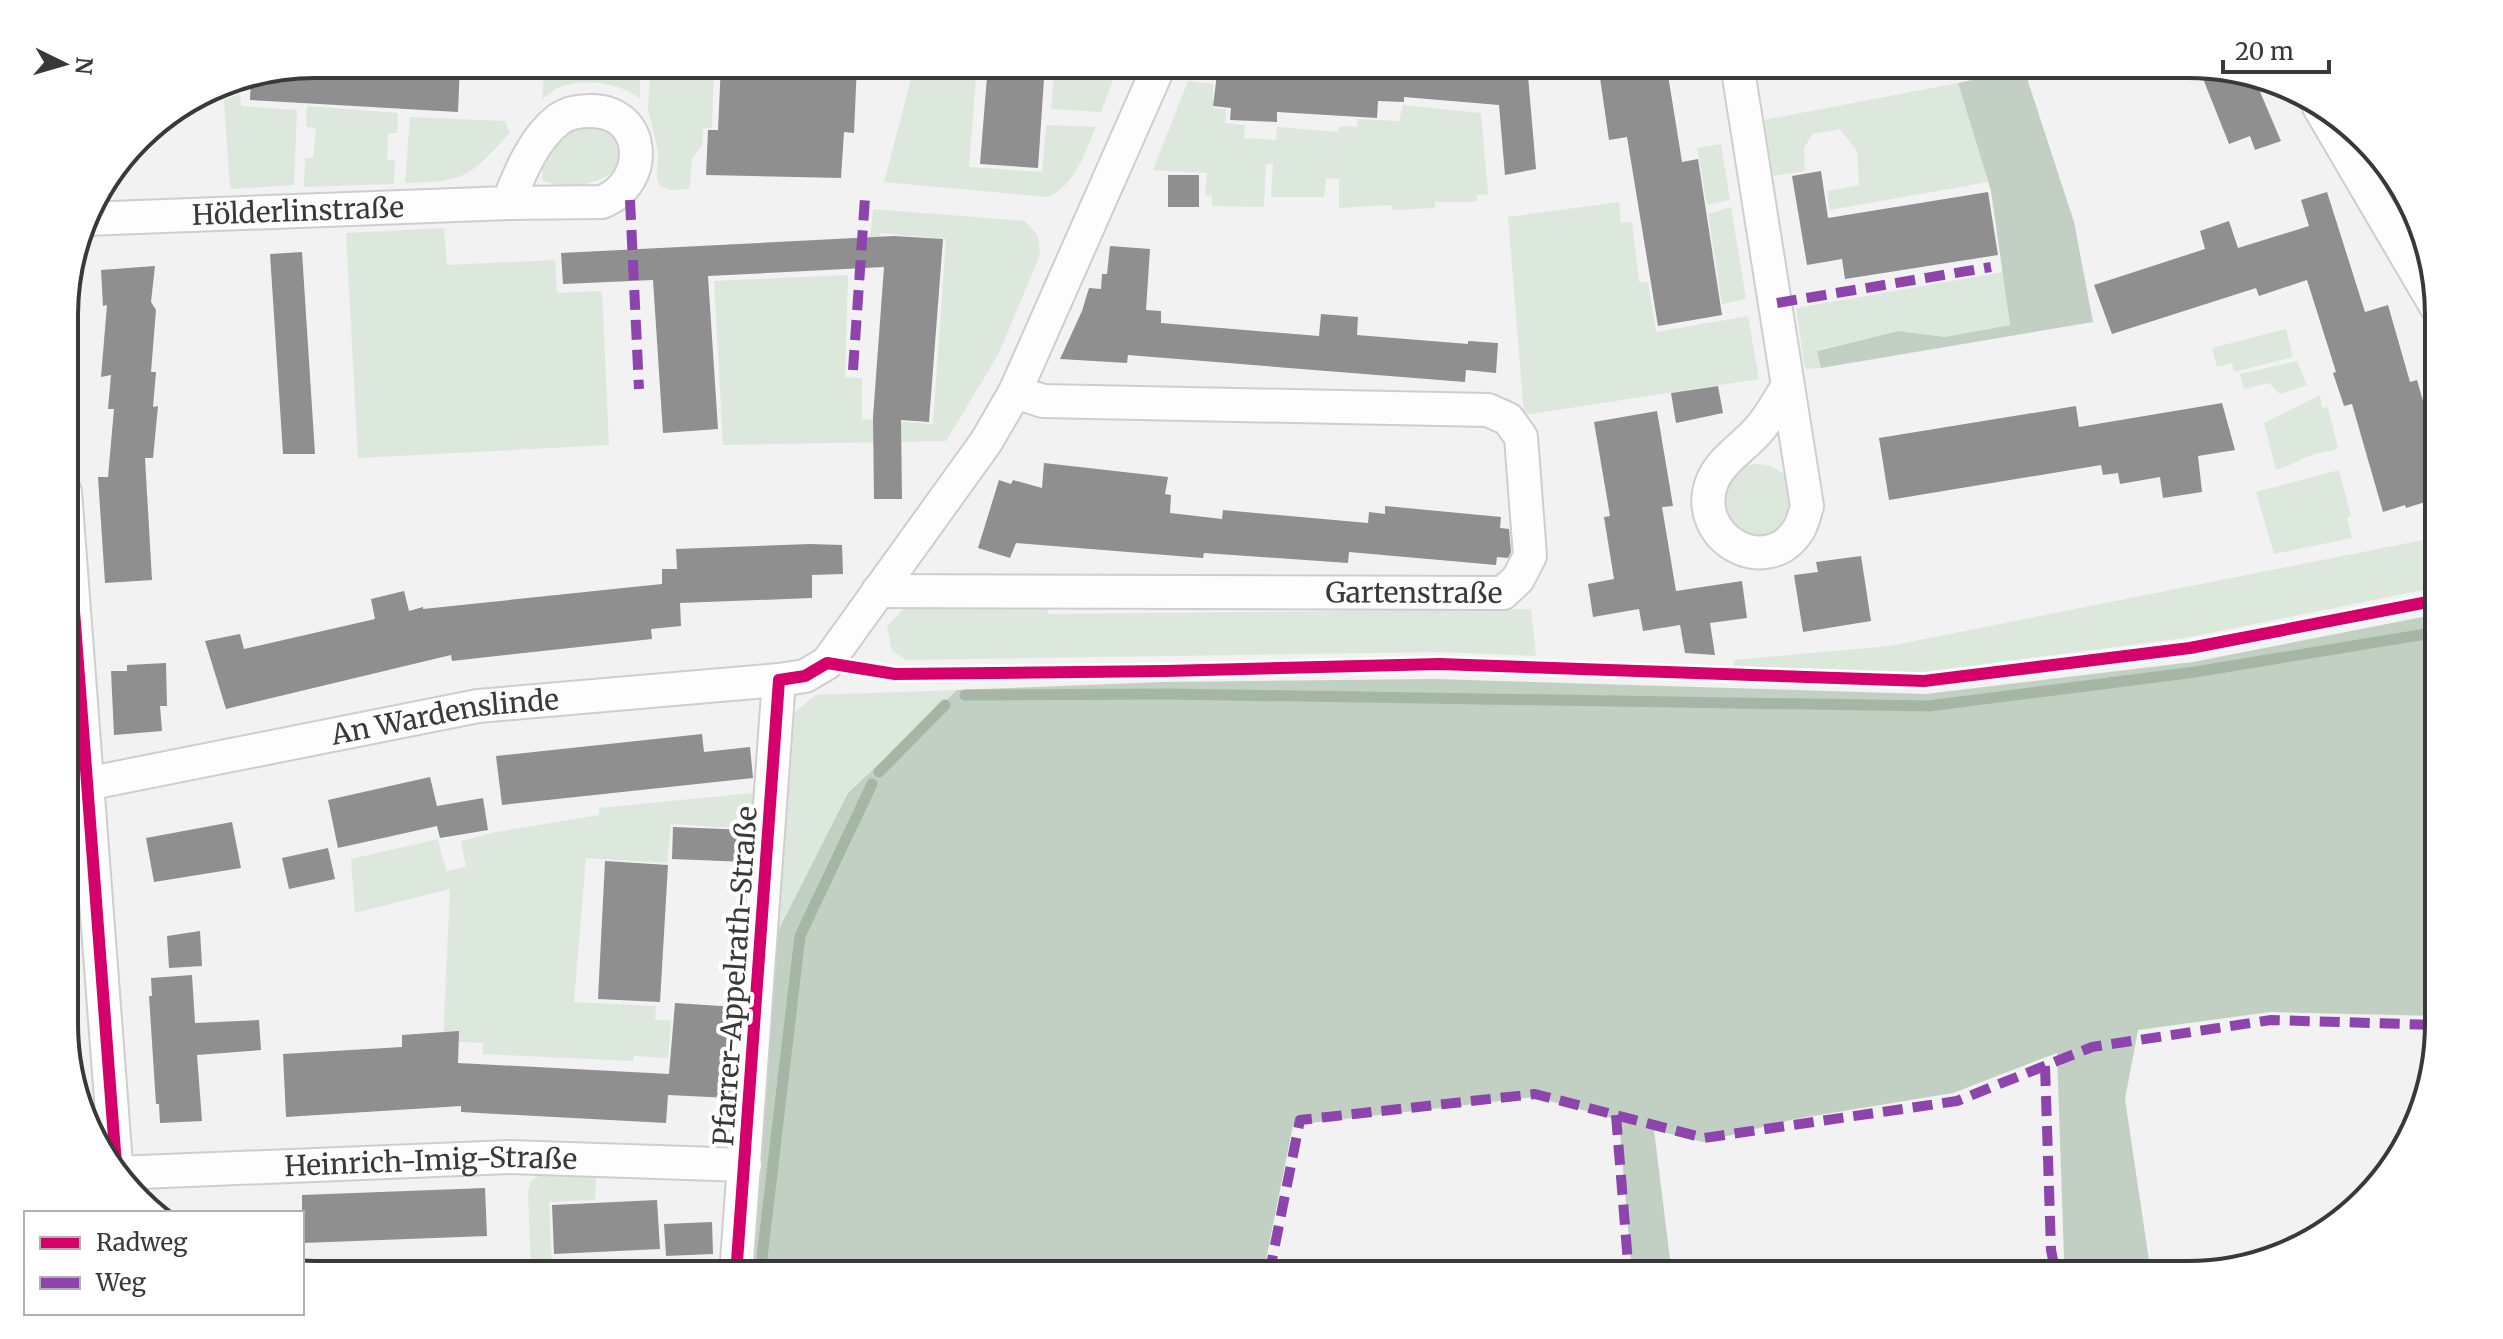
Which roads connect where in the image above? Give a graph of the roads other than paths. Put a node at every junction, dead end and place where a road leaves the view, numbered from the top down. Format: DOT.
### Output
graph roads {
  1 [pos="1154,78"];
  2 [pos="1739,78"];
  3 [pos="2344,137"];
  4 [pos="2364,161"];
  5 [pos="508,203"];
  6 [pos="98,219"];
  7 [pos="2422,277"];
  8 [pos="1788,386"];
  9 [pos="1015,392"];
  10 [pos="878,591"];
  11 [pos="779,680"];
  12 [pos="78,786"];
  13 [pos="78,799"];
  14 [pos="114,1149"];
  15 [pos="745,1165"];
  16 [pos="133,1175"];
  17 [pos="737,1261"];
  1 -- 9 [label="street"];
  2 -- 8 [label="street"];
  3 -- 4 [label="street"];
  4 -- 7 [label="street"];
  5 -- 6 [label="street, Hölderlinstraße"];
  8 -- 8 [label="street"];
  9 -- 10 [label="street"];
  9 -- 10 [label="street, Gartenstraße"];
  10 -- 11 [label="street, An Wardenslinde"];
  11 -- 12 [label="street, An Wardenslinde"];
  11 -- 15 [label="street, Pfarrer-Appelrath-Straße"];
  13 -- 14 [label="street"];
  15 -- 16 [label="street, Heinrich-Imig-Straße"];
  15 -- 17 [label="street, Pfarrer-Appelrath-Straße"];
}
